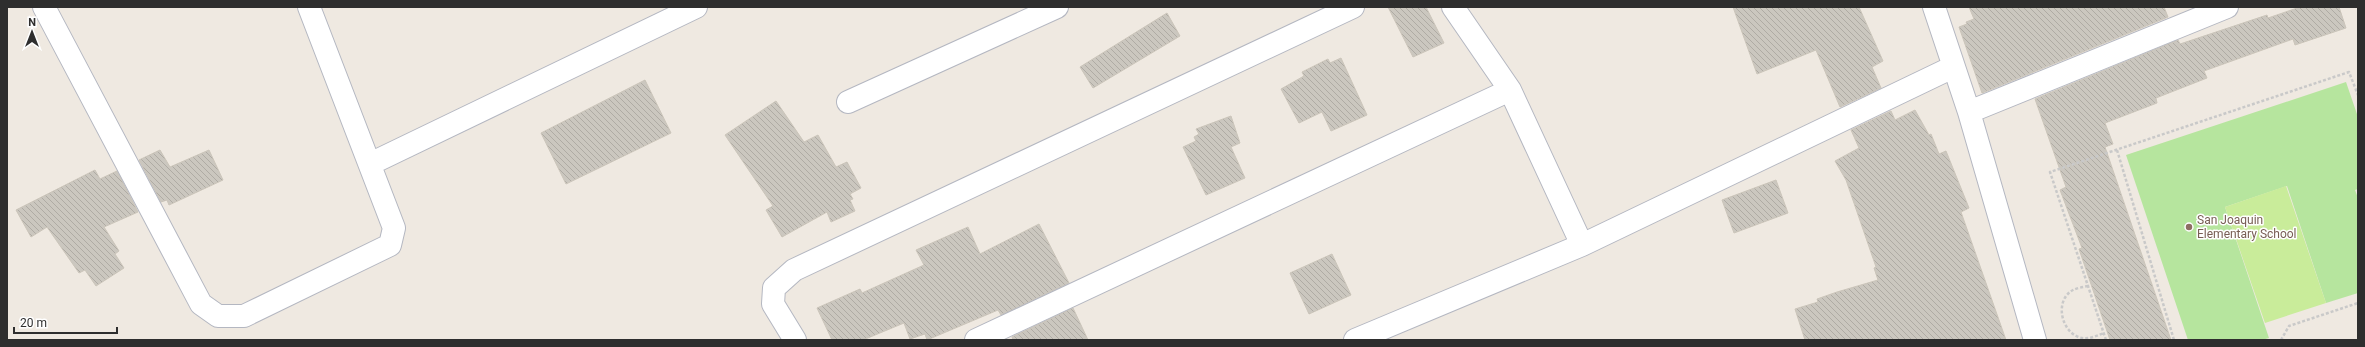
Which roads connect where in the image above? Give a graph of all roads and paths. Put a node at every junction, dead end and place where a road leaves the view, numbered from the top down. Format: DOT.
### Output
graph roads {
  1 [pos="44,7"];
  2 [pos="309,7"];
  3 [pos="696,7"];
  4 [pos="1058,7"];
  5 [pos="1353,7"];
  6 [pos="1453,7"];
  7 [pos="1934,7"];
  8 [pos="2227,7"];
  9 [pos="1953,67"];
  10 [pos="1510,90"];
  11 [pos="2358,95"];
  12 [pos="848,102"];
  13 [pos="1969,112"];
  14 [pos="2117,150"];
  15 [pos="370,164"];
  16 [pos="1582,245"];
  17 [pos="2088,286"];
  18 [pos="2358,303"];
  19 [pos="2104,333"];
  20 [pos="795,340"];
  21 [pos="976,340"];
  22 [pos="1355,340"];
  23 [pos="2035,340"];
  24 [pos="2106,340"];
  25 [pos="2174,340"];
  26 [pos="2281,340"];
  1 -- 15 [label="street"];
  2 -- 15 [label="street"];
  3 -- 15 [label="street"];
  4 -- 12 [label="street"];
  5 -- 20 [label="street"];
  6 -- 10 [label="street"];
  7 -- 9 [label="street"];
  8 -- 13 [label="street"];
  9 -- 13 [label="street"];
  9 -- 16 [label="street"];
  10 -- 16 [label="street"];
  10 -- 21 [label="street"];
  11 -- 14 [label="path"];
  13 -- 23 [label="street"];
  14 -- 17 [label="path"];
  14 -- 25 [label="path"];
  16 -- 22 [label="street"];
  17 -- 19 [label="path"];
  17 -- 19 [label="path"];
  18 -- 26 [label="path"];
  19 -- 24 [label="path"];
}
